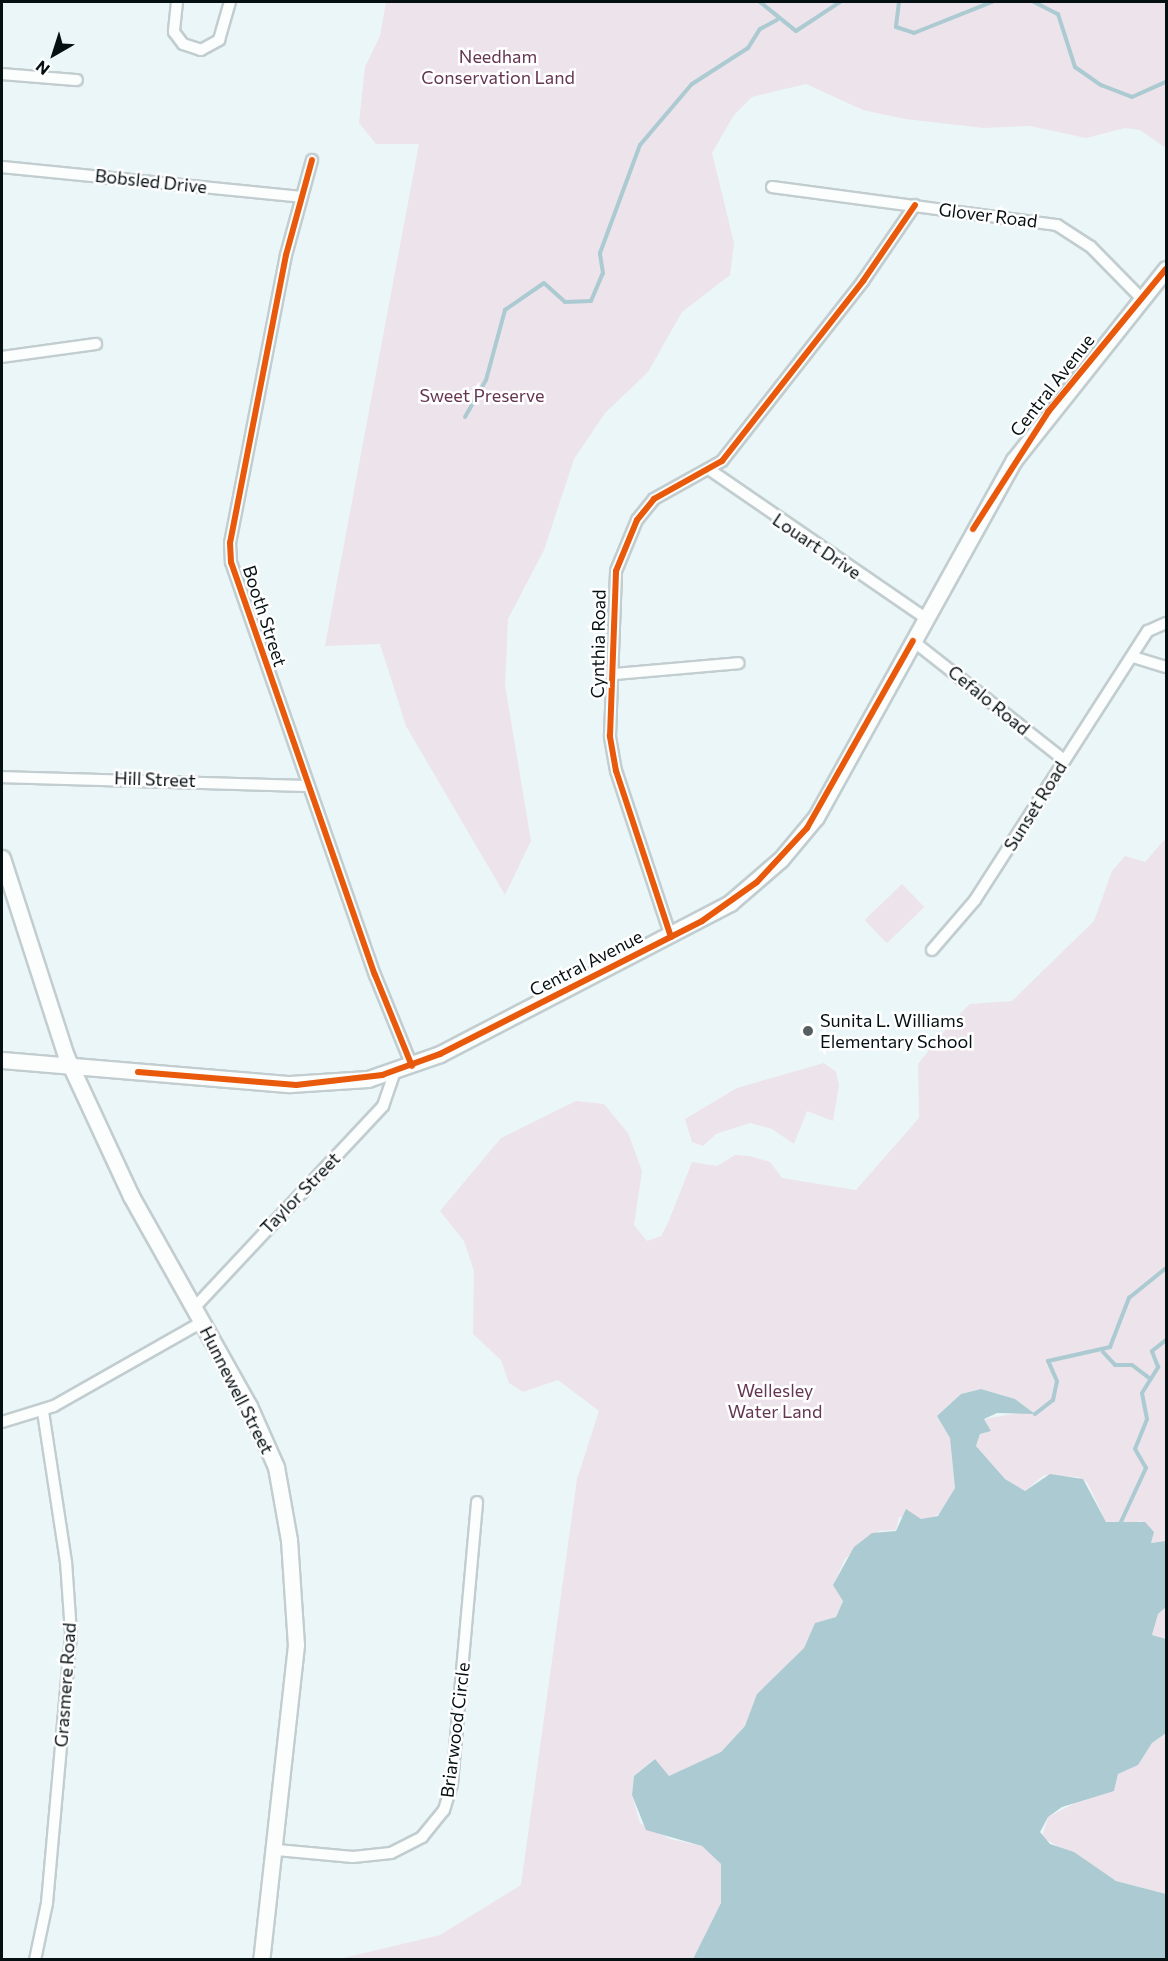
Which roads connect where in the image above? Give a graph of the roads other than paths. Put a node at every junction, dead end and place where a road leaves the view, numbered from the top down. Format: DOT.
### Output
graph roads {
  1 [pos="177,2"];
  2 [pos="230,2"];
  3 [pos="2,74"];
  4 [pos="77,80"];
  5 [pos="312,160"];
  6 [pos="2,167"];
  7 [pos="772,187"];
  8 [pos="301,196"];
  9 [pos="915,205"];
  10 [pos="1167,269"];
  11 [pos="1141,298"];
  12 [pos="96,344"];
  13 [pos="2,357"];
  14 [pos="710,470"];
  15 [pos="925,618"];
  16 [pos="1167,623"];
  17 [pos="913,641"];
  18 [pos="1133,657"];
  19 [pos="739,663"];
  20 [pos="1167,667"];
  21 [pos="614,674"];
  22 [pos="1064,760"];
  23 [pos="2,777"];
  24 [pos="309,786"];
  25 [pos="2,858"];
  26 [pos="671,937"];
  27 [pos="932,950"];
  28 [pos="2,1060"];
  29 [pos="70,1066"];
  30 [pos="412,1066"];
  31 [pos="395,1072"];
  32 [pos="194,1308"];
  33 [pos="202,1322"];
  34 [pos="43,1411"];
  35 [pos="2,1422"];
  36 [pos="477,1502"];
  37 [pos="278,1850"];
  38 [pos="34,1959"];
  39 [pos="261,1959"];
  1 -- 2 [label="street"];
  3 -- 4 [label="street"];
  5 -- 8 [label="street, Booth Street"];
  6 -- 8 [label="street, Bobsled Drive"];
  7 -- 9 [label="street, Glover Road"];
  8 -- 24 [label="street, Booth Street"];
  9 -- 11 [label="street, Glover Road"];
  9 -- 14 [label="street, Cynthia Road"];
  10 -- 11 [label="main road, Central Avenue"];
  11 -- 15 [label="main road, Central Avenue"];
  12 -- 13 [label="street"];
  14 -- 15 [label="street, Louart Drive"];
  14 -- 21 [label="street, Cynthia Road"];
  15 -- 17 [label="main road, Central Avenue"];
  16 -- 18 [label="street, Sunset Road"];
  17 -- 22 [label="street, Cefalo Road"];
  17 -- 26 [label="main road, Central Avenue"];
  18 -- 20 [label="street"];
  18 -- 22 [label="street, Sunset Road"];
  19 -- 21 [label="street"];
  21 -- 26 [label="street, Cynthia Road"];
  22 -- 27 [label="street, Sunset Road"];
  23 -- 24 [label="street, Hill Street"];
  24 -- 30 [label="street, Booth Street"];
  25 -- 29 [label="main road, Hunnewell Street"];
  26 -- 30 [label="main road, Central Avenue"];
  28 -- 29 [label="main road, Central Avenue"];
  29 -- 31 [label="main road, Central Avenue"];
  29 -- 32 [label="main road, Hunnewell Street"];
  30 -- 31 [label="main road, Central Avenue"];
  31 -- 32 [label="street, Taylor Street"];
  32 -- 33 [label="main road, Hunnewell Street"];
  33 -- 34 [label="street"];
  33 -- 37 [label="main road, Hunnewell Street"];
  34 -- 35 [label="street"];
  34 -- 38 [label="street, Grasmere Road"];
  36 -- 37 [label="street, Briarwood Circle"];
  37 -- 39 [label="main road, Hunnewell Street"];
}
